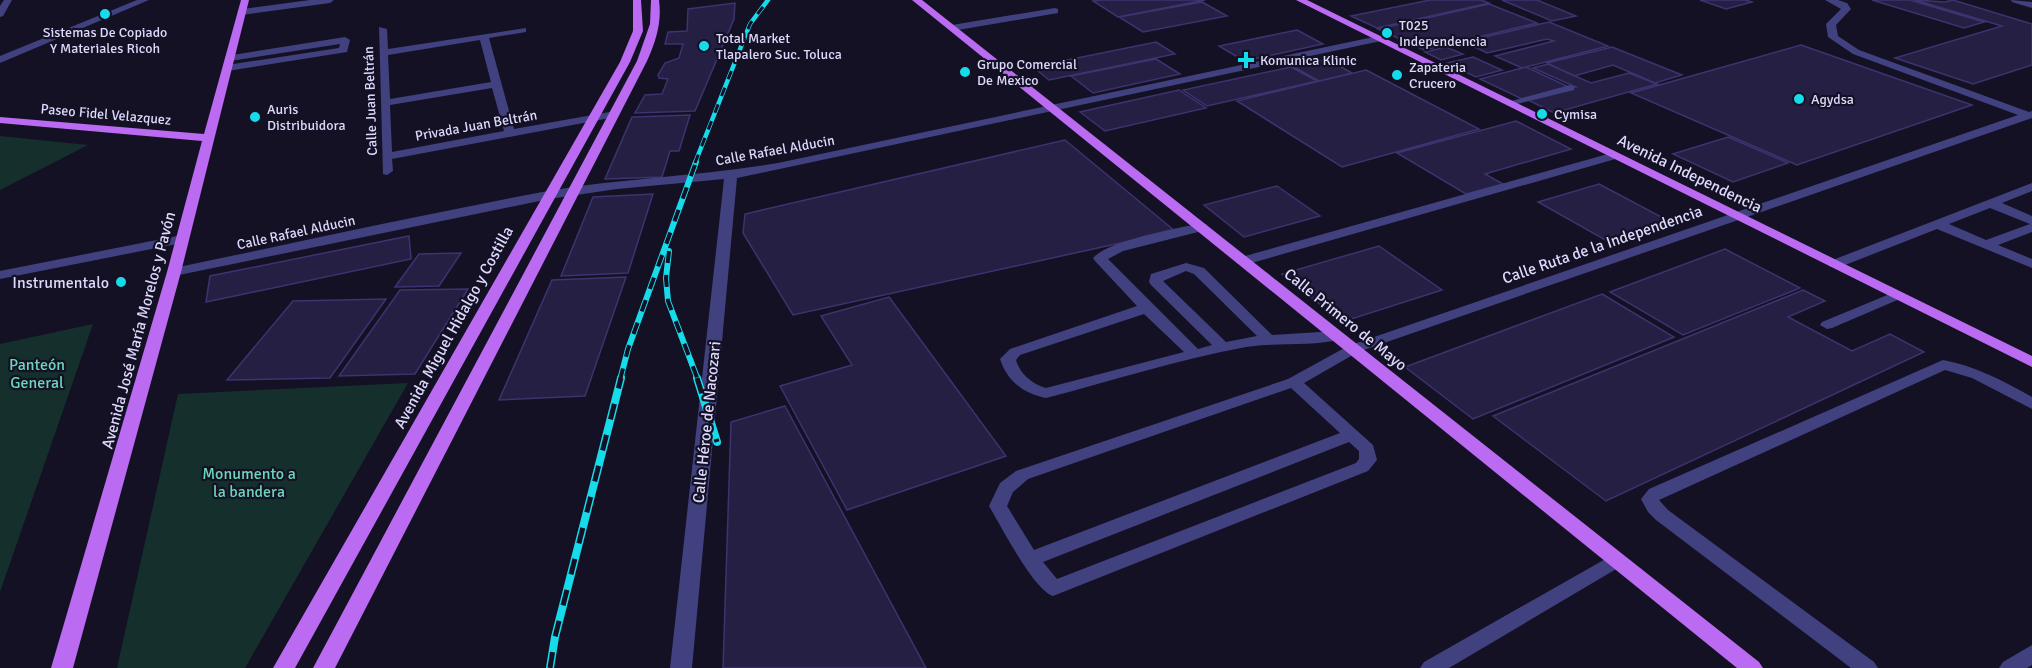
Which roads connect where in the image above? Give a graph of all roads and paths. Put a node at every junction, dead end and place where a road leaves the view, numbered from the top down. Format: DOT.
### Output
graph roads {
  1 [pos="8,0"];
  2 [pos="145,0"];
  3 [pos="330,0"];
  4 [pos="637,0"];
  5 [pos="655,0"];
  6 [pos="916,0"];
  7 [pos="1300,0"];
  8 [pos="1829,0"];
  9 [pos="2015,0"];
  10 [pos="2032,5"];
  11 [pos="244,6"];
  12 [pos="1055,11"];
  13 [pos="0,14"];
  14 [pos="952,28"];
  15 [pos="382,29"];
  16 [pos="523,30"];
  17 [pos="484,37"];
  18 [pos="1378,39"];
  19 [pos="383,53"];
  20 [pos="0,60"];
  21 [pos="228,63"];
  22 [pos="497,84"];
  23 [pos="1570,88"];
  24 [pos="385,104"];
  25 [pos="1509,104"];
  26 [pos="1052,109"];
  27 [pos="615,114"];
  28 [pos="2030,115"];
  29 [pos="0,120"];
  30 [pos="593,120"];
  31 [pos="510,135"];
  32 [pos="209,138"];
  33 [pos="387,156"];
  34 [pos="1615,156"];
  35 [pos="387,171"];
  36 [pos="731,175"];
  37 [pos="2032,186"];
  38 [pos="575,190"];
  39 [pos="549,195"];
  40 [pos="1990,203"];
  41 [pos="1738,216"];
  42 [pos="2032,222"];
  43 [pos="1938,224"];
  44 [pos="1201,227"];
  45 [pos="2032,228"];
  46 [pos="182,239"];
  47 [pos="1984,245"];
  48 [pos="1243,261"];
  49 [pos="537,263"];
  50 [pos="510,264"];
  51 [pos="1835,264"];
  52 [pos="2032,264"];
  53 [pos="174,272"];
  54 [pos="0,275"];
  55 [pos="1897,295"];
  56 [pos="1147,308"];
  57 [pos="1827,325"];
  58 [pos="1337,336"];
  59 [pos="1268,339"];
  60 [pos="1223,347"];
  61 [pos="1353,349"];
  62 [pos="1194,354"];
  63 [pos="2032,362"];
  64 [pos="484,363"];
  65 [pos="454,364"];
  66 [pos="1294,382"];
  67 [pos="2032,404"];
  68 [pos="1351,435"];
  69 [pos="1030,559"];
  70 [pos="1616,560"];
  71 [pos="2032,654"];
  72 [pos="62,668"];
  73 [pos="284,668"];
  74 [pos="324,668"];
  75 [pos="681,668"];
  76 [pos="1431,668"];
  77 [pos="1752,668"];
  78 [pos="1867,668"];
  79 [pos="2010,668"];
  1 -- 13 [label="street"];
  2 -- 20 [label="street"];
  3 -- 11 [label="street"];
  4 -- 30 [label="main road, Avenida Miguel Hidalgo y Costilla"];
  5 -- 27 [label="main road"];
  6 -- 14 [label="main road, Calle Primero de Mayo"];
  7 -- 18 [label="main road, Avenida Independencia"];
  8 -- 28 [label="street"];
  9 -- 10 [label="street"];
  11 -- 21 [label="main road, Avenida José María Morelos y Pavón"];
  12 -- 14 [label="street"];
  14 -- 26 [label="main road, Calle Primero de Mayo"];
  15 -- 19 [label="street, Calle Juan Beltrán"];
  16 -- 17 [label="street"];
  17 -- 19 [label="street"];
  17 -- 22 [label="street"];
  18 -- 25 [label="main road, Avenida Independencia"];
  18 -- 26 [label="street, Calle Rafael Alducin"];
  19 -- 24 [label="street, Calle Juan Beltrán"];
  21 -- 21 [label="street"];
  21 -- 32 [label="main road, Avenida José María Morelos y Pavón"];
  22 -- 24 [label="street"];
  22 -- 31 [label="street"];
  23 -- 25 [label="street"];
  24 -- 33 [label="street, Calle Juan Beltrán"];
  25 -- 34 [label="main road, Avenida Independencia"];
  26 -- 36 [label="street, Calle Rafael Alducin"];
  26 -- 44 [label="main road, Calle Primero de Mayo"];
  27 -- 30 [label="street, Privada Juan Beltrán"];
  27 -- 38 [label="main road"];
  28 -- 41 [label="street, Calle Ruta de la Independencia"];
  29 -- 32 [label="main road, Paseo Fidel Velazquez"];
  30 -- 31 [label="street, Privada Juan Beltrán"];
  30 -- 39 [label="main road, Avenida Miguel Hidalgo y Costilla"];
  31 -- 33 [label="street, Privada Juan Beltrán"];
  32 -- 46 [label="main road, Avenida José María Morelos y Pavón"];
  33 -- 35 [label="street, Calle Juan Beltrán"];
  34 -- 41 [label="main road, Avenida Independencia"];
  34 -- 48 [label="street"];
  36 -- 38 [label="street, Calle Rafael Alducin"];
  36 -- 75 [label="street, Calle Héroe de Nacozari"];
  37 -- 40 [label="street"];
  38 -- 39 [label="street, Calle Rafael Alducin"];
  38 -- 49 [label="main road"];
  39 -- 50 [label="main road, Avenida Miguel Hidalgo y Costilla"];
  39 -- 53 [label="street, Calle Rafael Alducin"];
  40 -- 42 [label="street"];
  40 -- 43 [label="street"];
  41 -- 51 [label="main road, Avenida Independencia"];
  41 -- 61 [label="street, Calle Ruta de la Independencia"];
  43 -- 47 [label="street"];
  43 -- 51 [label="street"];
  44 -- 48 [label="main road, Calle Primero de Mayo"];
  44 -- 56 [label="street"];
  45 -- 47 [label="street"];
  46 -- 53 [label="main road, Avenida José María Morelos y Pavón"];
  46 -- 54 [label="street"];
  47 -- 52 [label="street"];
  48 -- 58 [label="main road, Calle Primero de Mayo"];
  49 -- 50 [label="main road"];
  49 -- 64 [label="main road"];
  50 -- 65 [label="main road, Avenida Miguel Hidalgo y Costilla"];
  51 -- 55 [label="main road, Avenida Independencia"];
  53 -- 72 [label="main road, Avenida José María Morelos y Pavón"];
  55 -- 57 [label="street"];
  55 -- 63 [label="main road, Avenida Independencia"];
  56 -- 62 [label="street"];
  56 -- 62 [label="street"];
  58 -- 59 [label="street"];
  58 -- 61 [label="main road, Calle Primero de Mayo"];
  59 -- 60 [label="street"];
  59 -- 60 [label="street"];
  60 -- 62 [label="street"];
  61 -- 66 [label="street, Calle Ruta de la Independencia"];
  61 -- 70 [label="main road, Calle Primero de Mayo"];
  64 -- 65 [label="main road"];
  64 -- 74 [label="main road"];
  65 -- 73 [label="main road, Avenida Miguel Hidalgo y Costilla"];
  66 -- 68 [label="street"];
  66 -- 69 [label="street, Calle Ruta de la Independencia"];
  67 -- 78 [label="street"];
  68 -- 69 [label="street"];
  68 -- 69 [label="street, Calle Ruta de la Independencia"];
  70 -- 76 [label="street"];
  70 -- 77 [label="main road, Calle Primero de Mayo"];
  71 -- 79 [label="street"];
}
